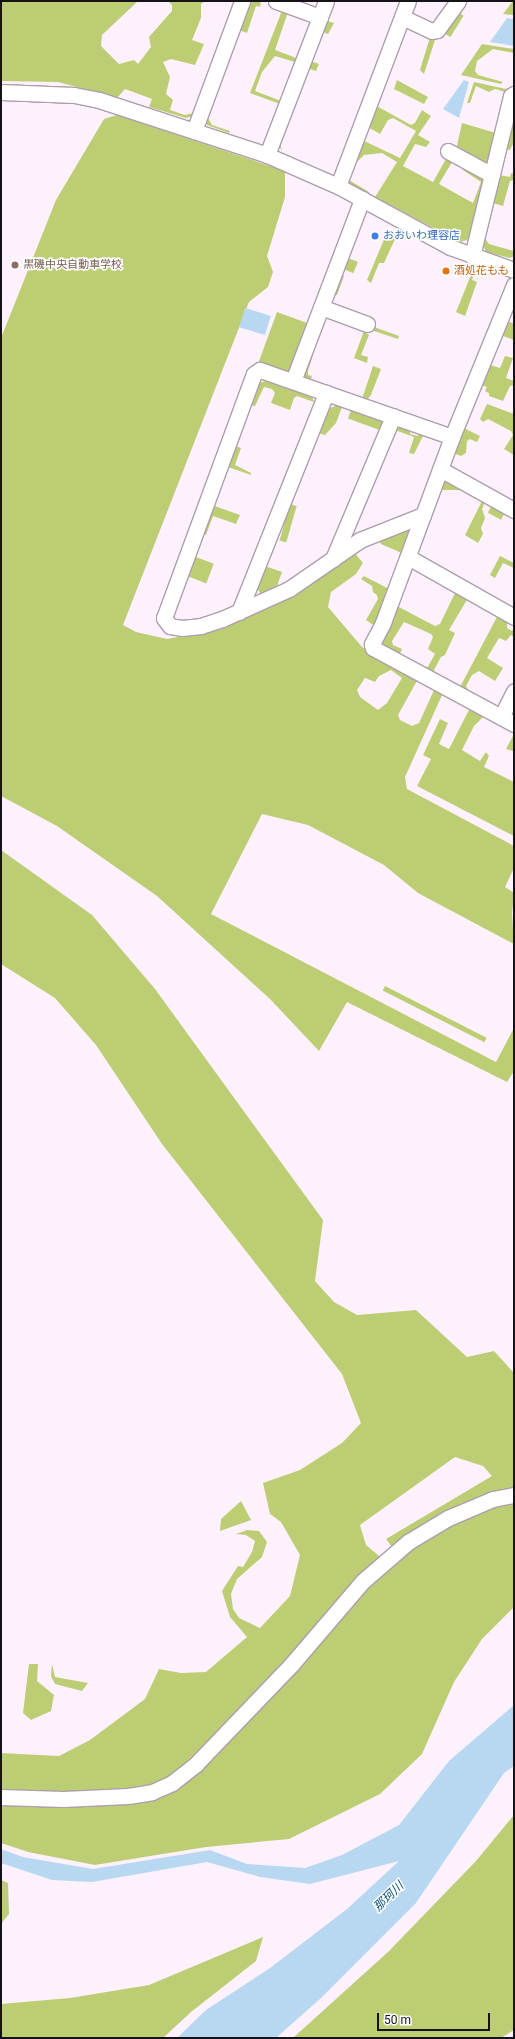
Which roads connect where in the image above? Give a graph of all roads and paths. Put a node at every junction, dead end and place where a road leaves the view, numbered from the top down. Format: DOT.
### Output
graph roads {
  1 [pos="242,1"];
  2 [pos="276,1"];
  3 [pos="326,1"];
  4 [pos="408,1"];
  5 [pos="458,1"];
  6 [pos="320,17"];
  7 [pos="402,17"];
  8 [pos="1,92"];
  9 [pos="514,94"];
  10 [pos="194,131"];
  11 [pos="448,151"];
  12 [pos="267,154"];
  13 [pos="492,175"];
  14 [pos="338,186"];
  15 [pos="362,199"];
  16 [pos="472,256"];
  17 [pos="514,270"];
  18 [pos="514,285"];
  19 [pos="321,307"];
  20 [pos="367,324"];
  21 [pos="293,381"];
  22 [pos="326,393"];
  23 [pos="393,416"];
  24 [pos="452,437"];
  25 [pos="440,469"];
  26 [pos="514,510"];
  27 [pos="423,515"];
  28 [pos="408,557"];
  29 [pos="332,561"];
  30 [pos="239,612"];
  31 [pos="514,617"];
  32 [pos="514,691"];
  33 [pos="501,716"];
  34 [pos="514,724"];
  35 [pos="514,1495"];
  36 [pos="1,1797"];
  1 -- 10 [label="street"];
  2 -- 6 [label="street"];
  3 -- 6 [label="street"];
  4 -- 7 [label="street"];
  5 -- 7 [label="street"];
  6 -- 12 [label="street"];
  7 -- 14 [label="street"];
  8 -- 10 [label="street"];
  9 -- 13 [label="street"];
  10 -- 12 [label="street"];
  11 -- 13 [label="street"];
  12 -- 14 [label="street"];
  13 -- 16 [label="street"];
  14 -- 15 [label="street"];
  15 -- 16 [label="street"];
  15 -- 19 [label="street"];
  16 -- 17 [label="street"];
  18 -- 24 [label="street"];
  19 -- 20 [label="street"];
  19 -- 21 [label="street"];
  21 -- 22 [label="street"];
  21 -- 30 [label="street"];
  22 -- 23 [label="street"];
  22 -- 30 [label="street"];
  23 -- 24 [label="street"];
  23 -- 29 [label="street"];
  24 -- 25 [label="street"];
  25 -- 26 [label="street"];
  25 -- 27 [label="street"];
  27 -- 28 [label="street"];
  27 -- 29 [label="street"];
  28 -- 31 [label="street"];
  28 -- 33 [label="street"];
  29 -- 30 [label="street"];
  32 -- 33 [label="street"];
  33 -- 34 [label="street"];
  35 -- 36 [label="street"];
}
